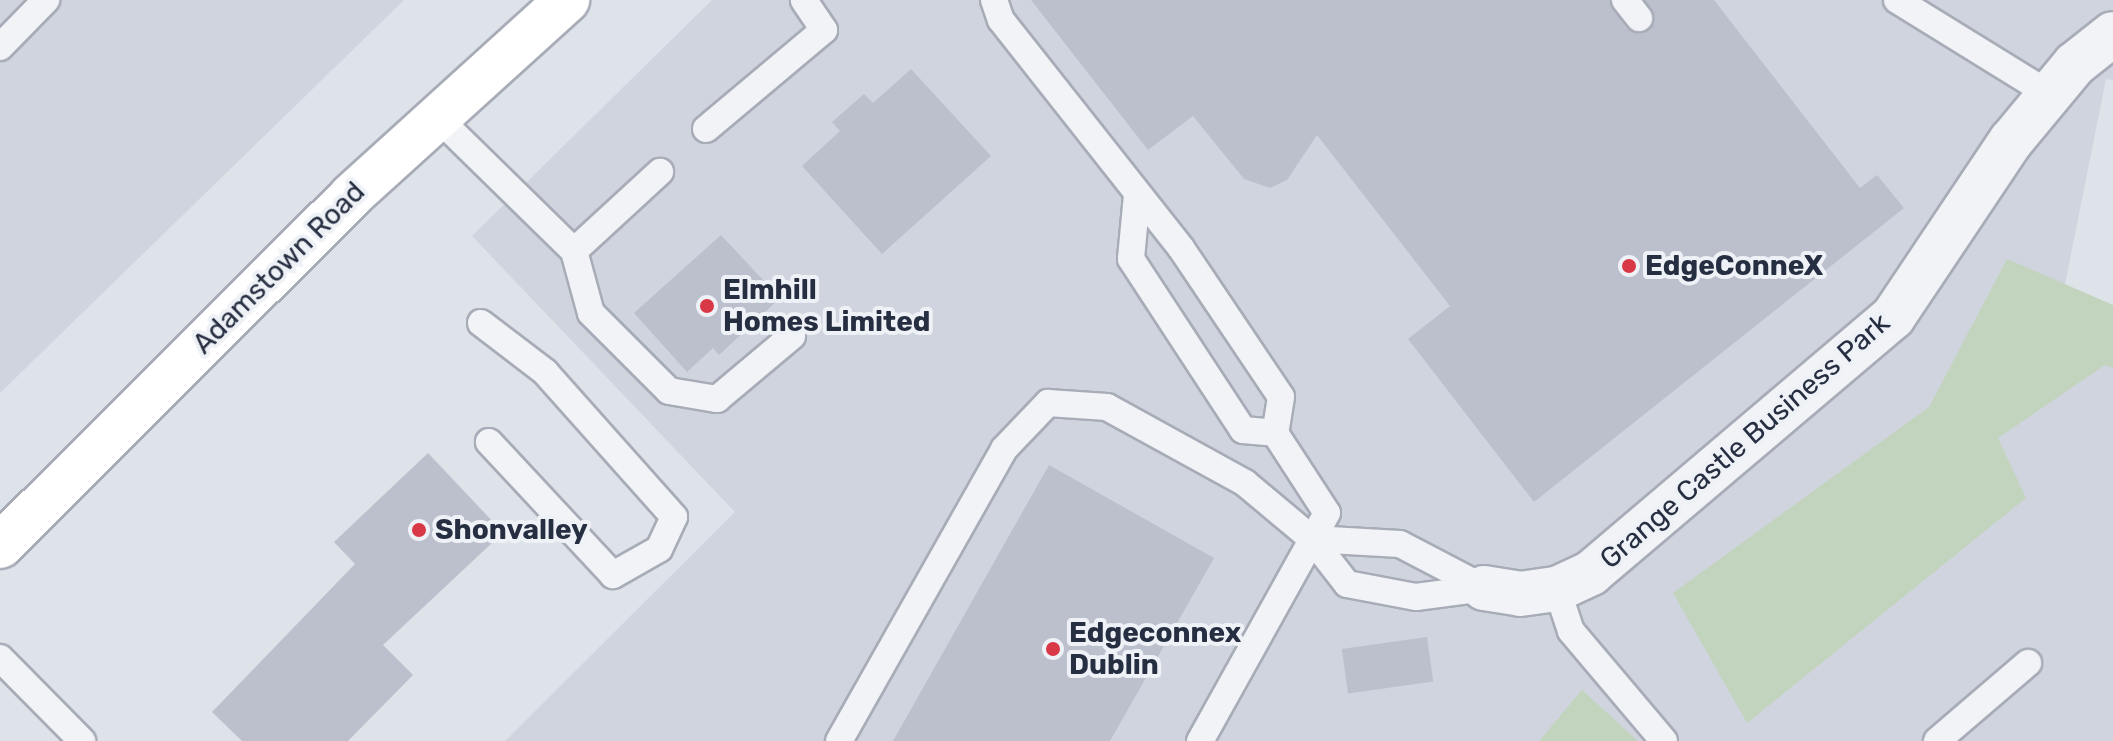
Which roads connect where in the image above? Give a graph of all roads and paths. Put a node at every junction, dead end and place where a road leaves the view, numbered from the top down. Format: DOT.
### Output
graph roads {
  1 [pos="46,0"];
  2 [pos="567,0"];
  3 [pos="804,0"];
  4 [pos="994,0"];
  5 [pos="1897,0"];
  6 [pos="2113,34"];
  7 [pos="0,47"];
  8 [pos="2049,94"];
  9 [pos="435,115"];
  10 [pos="706,129"];
  11 [pos="660,172"];
  12 [pos="1137,195"];
  13 [pos="574,251"];
  14 [pos="481,323"];
  15 [pos="792,336"];
  16 [pos="1275,433"];
  17 [pos="489,442"];
  18 [pos="1312,539"];
  19 [pos="0,546"];
  20 [pos="1484,588"];
  21 [pos="1557,589"];
  22 [pos="0,658"];
  23 [pos="2028,663"];
  24 [pos="82,741"];
  25 [pos="839,741"];
  26 [pos="1200,741"];
  27 [pos="1664,741"];
  28 [pos="1937,741"];
  1 -- 7 [label="lane"];
  2 -- 9 [label="main road, Adamstown Road"];
  3 -- 10 [label="lane"];
  4 -- 12 [label="lane"];
  5 -- 8 [label="lane"];
  6 -- 8 [label="street, Grange Castle Business Park"];
  8 -- 21 [label="street, Grange Castle Business Park"];
  9 -- 13 [label="lane"];
  9 -- 19 [label="main road, Adamstown Road"];
  11 -- 13 [label="lane"];
  12 -- 16 [label="lane"];
  12 -- 16 [label="lane"];
  13 -- 15 [label="lane"];
  14 -- 17 [label="lane"];
  16 -- 18 [label="lane"];
  18 -- 20 [label="lane"];
  18 -- 20 [label="lane"];
  18 -- 25 [label="lane"];
  18 -- 26 [label="lane"];
  20 -- 21 [label="street, Grange Castle Business Park"];
  21 -- 27 [label="lane"];
  22 -- 24 [label="lane"];
  23 -- 28 [label="lane"];
}
